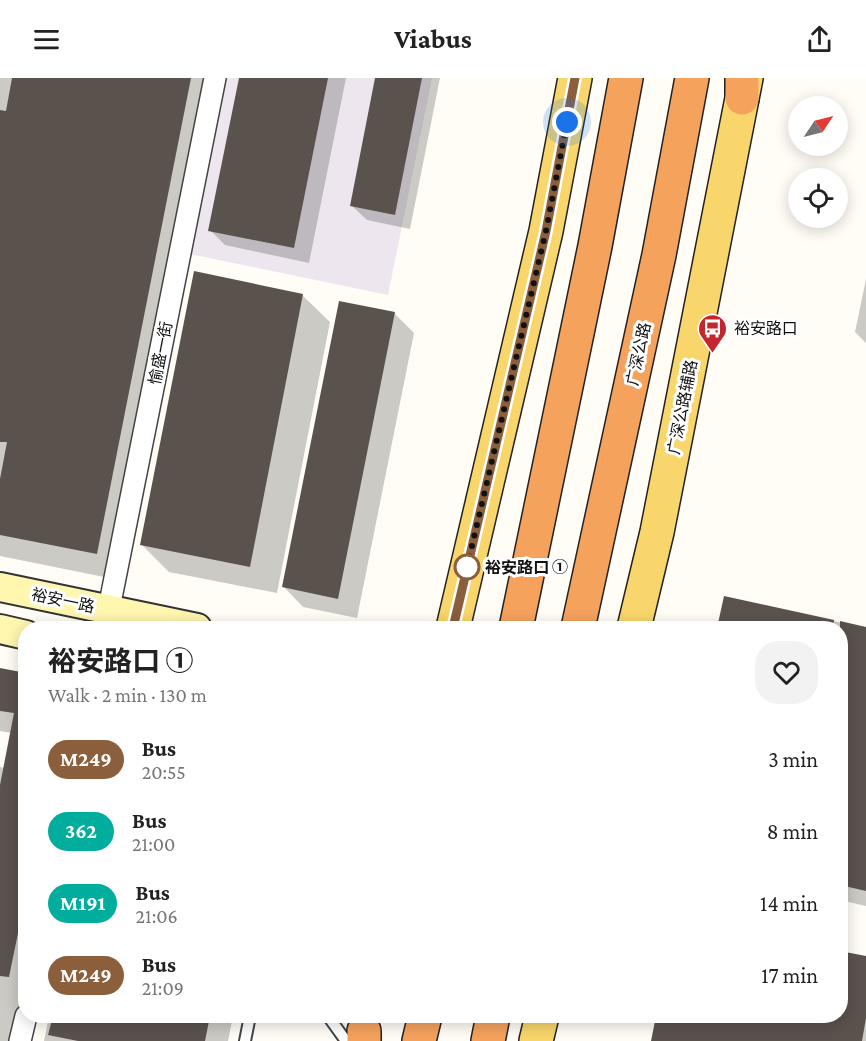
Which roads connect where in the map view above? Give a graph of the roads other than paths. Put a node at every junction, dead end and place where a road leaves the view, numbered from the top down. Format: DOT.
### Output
graph roads {
  1 [pos="215,78"];
  2 [pos="575,78"];
  3 [pos="626,78"];
  4 [pos="692,78"];
  5 [pos="743,85"];
  6 [pos="0,587"];
  7 [pos="107,619"];
  8 [pos="127,621"];
  9 [pos="455,621"];
  10 [pos="517,621"];
  11 [pos="580,621"];
  12 [pos="636,621"];
  13 [pos="0,629"];
  14 [pos="18,633"];
  15 [pos="24,1023"];
  16 [pos="249,1023"];
  17 [pos="341,1023"];
  18 [pos="423,1023"];
  19 [pos="540,1023"];
  20 [pos="361,1034"];
  21 [pos="20,1041"];
  22 [pos="245,1041"];
  23 [pos="419,1041"];
  24 [pos="536,1041"];
  1 -- 7 [label="street, 愉盛一街"];
  2 -- 9 [label="main road"];
  3 -- 10 [label="highway"];
  4 -- 11 [label="highway, 广深公路"];
  5 -- 12 [label="main road, 广深公路辅路"];
  6 -- 7 [label="main road, 裕安一路"];
  7 -- 8 [label="main road, 裕安一路"];
  13 -- 14 [label="main road"];
  15 -- 21 [label="street"];
  16 -- 22 [label="lane"];
  17 -- 20 [label="lane"];
  18 -- 23 [label="highway"];
  19 -- 24 [label="main road"];
}
